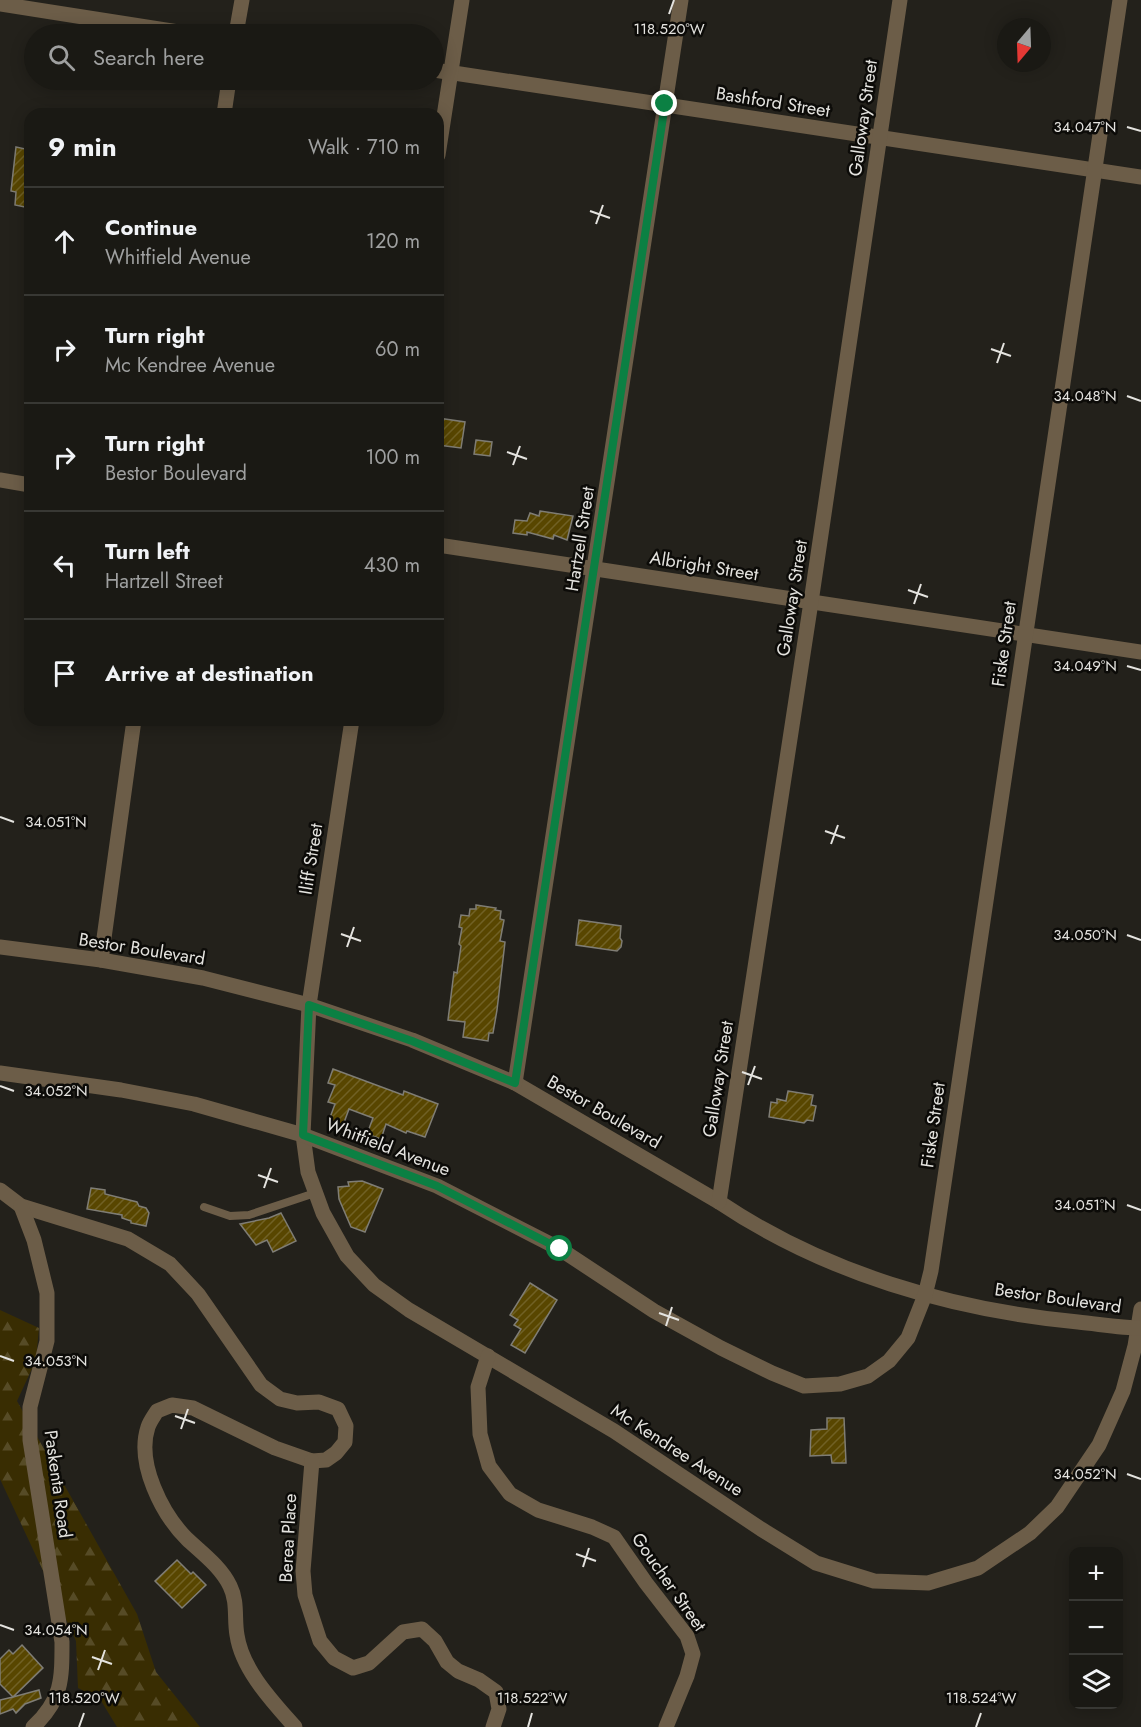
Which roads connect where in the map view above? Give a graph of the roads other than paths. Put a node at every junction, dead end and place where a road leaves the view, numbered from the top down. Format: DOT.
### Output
graph roads {
  1 [pos="242,0"];
  2 [pos="462,0"];
  3 [pos="681,0"];
  4 [pos="900,0"];
  5 [pos="1120,0"];
  6 [pos="0,4"];
  7 [pos="127,24"];
  8 [pos="238,24"];
  9 [pos="444,72"];
  10 [pos="450,73"];
  11 [pos="228,90"];
  12 [pos="665,104"];
  13 [pos="225,108"];
  14 [pos="444,114"];
  15 [pos="879,139"];
  16 [pos="1095,170"];
  17 [pos="1141,177"];
  18 [pos="0,480"];
  19 [pos="24,483"];
  20 [pos="444,546"];
  21 [pos="595,569"];
  22 [pos="811,602"];
  23 [pos="1025,633"];
  24 [pos="1141,652"];
  25 [pos="133,726"];
  26 [pos="351,726"];
  27 [pos="0,947"];
  28 [pos="101,960"];
  29 [pos="309,1005"];
  30 [pos="0,1073"];
  31 [pos="515,1083"];
  32 [pos="303,1135"];
  33 [pos="0,1190"];
  34 [pos="315,1193"];
  35 [pos="719,1202"];
  36 [pos="21,1206"];
  37 [pos="204,1207"];
  38 [pos="925,1294"];
  39 [pos="1141,1309"];
  40 [pos="1140,1328"];
  41 [pos="488,1356"];
  42 [pos="312,1461"];
  43 [pos="33,1727"];
  44 [pos="295,1727"];
  45 [pos="493,1727"];
  46 [pos="666,1727"];
  1 -- 8 [label="street"];
  2 -- 10 [label="street"];
  3 -- 12 [label="street, Hartzell Street"];
  4 -- 15 [label="street, Galloway Street"];
  5 -- 16 [label="street, Fiske Street"];
  6 -- 7 [label="street"];
  9 -- 10 [label="street, Bashford Street"];
  10 -- 12 [label="street, Bashford Street"];
  10 -- 14 [label="street"];
  11 -- 13 [label="street"];
  12 -- 15 [label="street, Bashford Street"];
  12 -- 21 [label="street, Hartzell Street"];
  15 -- 16 [label="street, Bashford Street"];
  15 -- 22 [label="street, Galloway Street"];
  16 -- 17 [label="street, Bashford Street"];
  16 -- 23 [label="street, Fiske Street"];
  18 -- 19 [label="street"];
  20 -- 21 [label="street, Albright Street"];
  21 -- 22 [label="street, Albright Street"];
  21 -- 31 [label="street, Hartzell Street"];
  22 -- 23 [label="street, Albright Street"];
  22 -- 35 [label="street, Galloway Street"];
  23 -- 24 [label="street, Albright Street"];
  23 -- 38 [label="street, Fiske Street"];
  25 -- 28 [label="street"];
  26 -- 29 [label="street, Iliff Street"];
  27 -- 28 [label="street, Bestor Boulevard"];
  28 -- 29 [label="street, Bestor Boulevard"];
  29 -- 31 [label="street, Bestor Boulevard"];
  29 -- 32 [label="street, Mc Kendree Avenue"];
  30 -- 32 [label="street, Whitfield Avenue"];
  31 -- 35 [label="street, Bestor Boulevard"];
  32 -- 34 [label="street, Mc Kendree Avenue"];
  32 -- 38 [label="street, Whitfield Avenue"];
  33 -- 36 [label="street"];
  34 -- 37 [label="lane"];
  34 -- 41 [label="street, Mc Kendree Avenue"];
  35 -- 38 [label="street, Bestor Boulevard"];
  36 -- 42 [label="street"];
  36 -- 43 [label="street, Paskenta Road"];
  38 -- 40 [label="street, Bestor Boulevard"];
  39 -- 40 [label="street, Mc Kendree Avenue"];
  40 -- 41 [label="street, Mc Kendree Avenue"];
  41 -- 46 [label="street, Goucher Street"];
  42 -- 44 [label="street"];
  42 -- 45 [label="street, Berea Place"];
}
